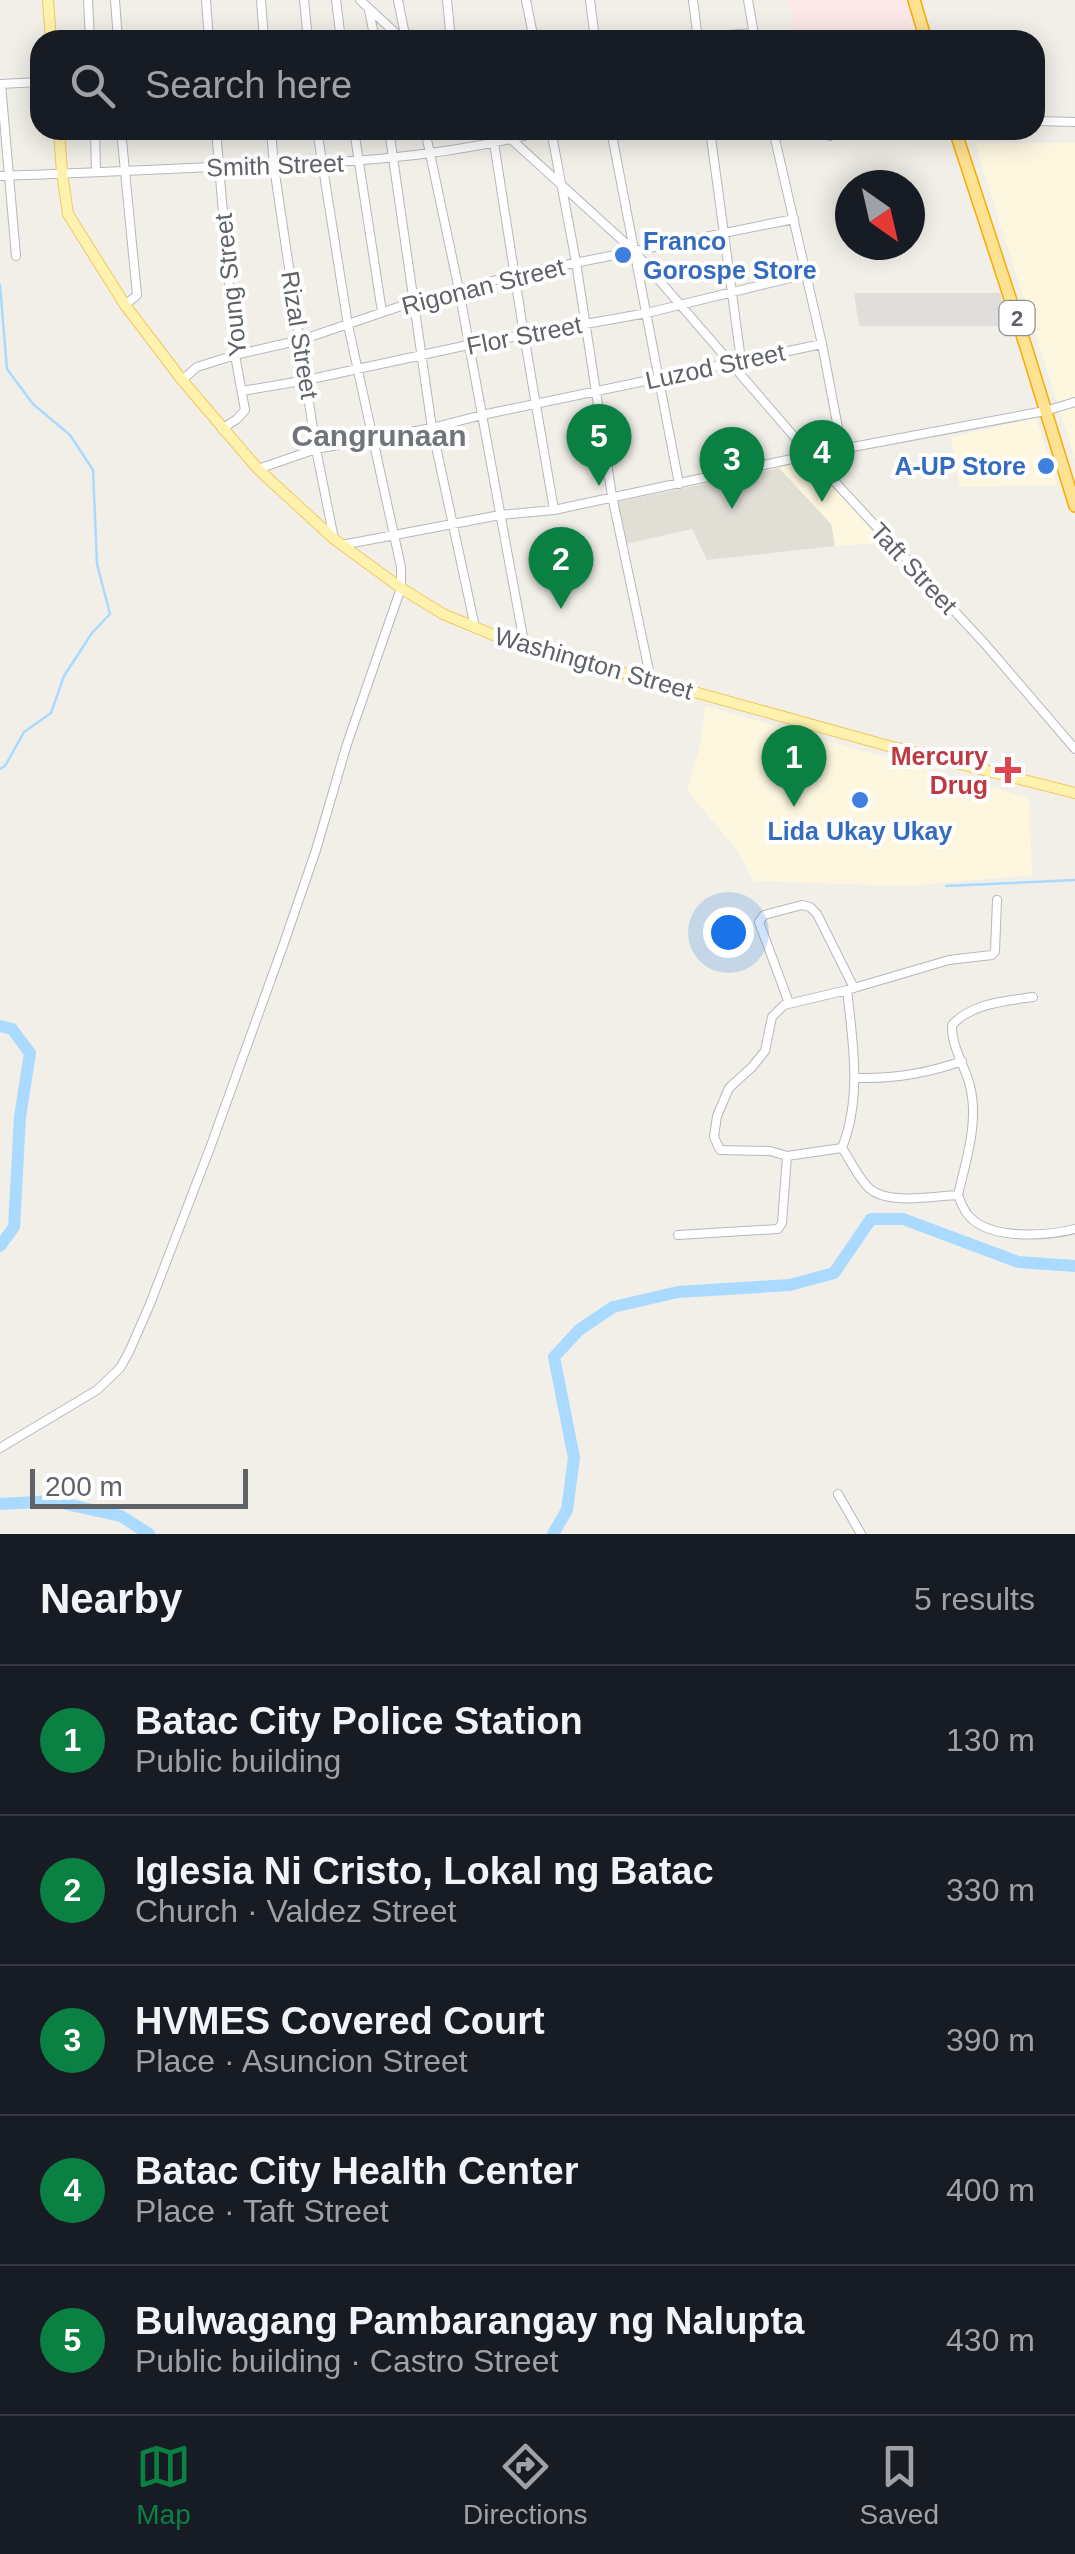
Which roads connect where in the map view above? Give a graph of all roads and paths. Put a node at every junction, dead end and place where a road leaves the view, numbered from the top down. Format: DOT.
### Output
graph roads {
  1 [pos="48,0"];
  2 [pos="88,0"];
  3 [pos="115,0"];
  4 [pos="206,0"];
  5 [pos="261,0"];
  6 [pos="304,0"];
  7 [pos="336,0"];
  8 [pos="360,0"];
  9 [pos="398,0"];
  10 [pos="447,0"];
  11 [pos="526,0"];
  12 [pos="590,0"];
  13 [pos="693,0"];
  14 [pos="748,0"];
  15 [pos="914,0"];
  16 [pos="368,8"];
  17 [pos="51,30"];
  18 [pos="90,30"];
  19 [pos="117,30"];
  20 [pos="208,30"];
  21 [pos="263,30"];
  22 [pos="307,30"];
  23 [pos="340,30"];
  24 [pos="373,30"];
  25 [pos="393,30"];
  26 [pos="402,30"];
  27 [pos="450,30"];
  28 [pos="532,30"];
  29 [pos="594,30"];
  30 [pos="697,30"];
  31 [pos="753,30"];
  32 [pos="923,30"];
  33 [pos="30,82"];
  34 [pos="0,84"];
  35 [pos="1045,121"];
  36 [pos="1075,122"];
  37 [pos="60,140"];
  38 [pos="95,140"];
  39 [pos="122,140"];
  40 [pos="217,140"];
  41 [pos="272,140"];
  42 [pos="318,140"];
  43 [pos="356,140"];
  44 [pos="391,140"];
  45 [pos="427,140"];
  46 [pos="512,140"];
  47 [pos="550,140"];
  48 [pos="613,140"];
  49 [pos="711,140"];
  50 [pos="775,140"];
  51 [pos="958,140"];
  52 [pos="494,143"];
  53 [pos="430,152"];
  54 [pos="393,156"];
  55 [pos="359,161"];
  56 [pos="321,162"];
  57 [pos="218,167"];
  58 [pos="274,167"];
  59 [pos="124,171"];
  60 [pos="96,172"];
  61 [pos="62,173"];
  62 [pos="4,176"];
  63 [pos="560,184"];
  64 [pos="794,219"];
  65 [pos="723,232"];
  66 [pos="633,250"];
  67 [pos="16,256"];
  68 [pos="576,262"];
  69 [pos="806,274"];
  70 [pos="515,275"];
  71 [pos="460,290"];
  72 [pos="733,292"];
  73 [pos="413,302"];
  74 [pos="679,305"];
  75 [pos="125,306"];
  76 [pos="382,312"];
  77 [pos="648,313"];
  78 [pos="586,323"];
  79 [pos="348,325"];
  80 [pos="524,336"];
  81 [pos="301,340"];
  82 [pos="822,344"];
  83 [pos="468,345"];
  84 [pos="236,354"];
  85 [pos="420,355"];
  86 [pos="736,361"];
  87 [pos="357,369"];
  88 [pos="660,377"];
  89 [pos="182,380"];
  90 [pos="307,380"];
  91 [pos="242,390"];
  92 [pos="596,391"];
  93 [pos="1075,402"];
  94 [pos="537,404"];
  95 [pos="1045,412"];
  96 [pos="482,415"];
  97 [pos="432,428"];
  98 [pos="222,429"];
  99 [pos="372,440"];
  100 [pos="316,449"];
  101 [pos="842,449"];
  102 [pos="810,455"];
  103 [pos="258,469"];
  104 [pos="679,484"];
  105 [pos="612,496"];
  106 [pos="1075,506"];
  107 [pos="554,510"];
  108 [pos="500,515"];
  109 [pos="453,523"];
  110 [pos="393,534"];
  111 [pos="338,542"];
  112 [pos="401,588"];
  113 [pos="475,628"];
  114 [pos="525,648"];
  115 [pos="652,680"];
  116 [pos="1075,749"];
  117 [pos="1075,793"];
  118 [pos="997,900"];
  119 [pos="850,989"];
  120 [pos="1033,997"];
  121 [pos="789,1003"];
  122 [pos="962,1061"];
  123 [pos="856,1078"];
  124 [pos="842,1148"];
  125 [pos="787,1156"];
  126 [pos="958,1195"];
  127 [pos="1075,1229"];
  128 [pos="678,1235"];
  129 [pos="0,1448"];
  130 [pos="838,1494"];
  131 [pos="861,1534"];
  1 -- 17 [label="main road"];
  2 -- 18 [label="street"];
  3 -- 19 [label="street"];
  4 -- 20 [label="street"];
  5 -- 21 [label="street"];
  6 -- 22 [label="street"];
  7 -- 23 [label="street"];
  8 -- 16 [label="street"];
  9 -- 26 [label="street"];
  10 -- 27 [label="street"];
  11 -- 28 [label="street"];
  12 -- 29 [label="street"];
  13 -- 30 [label="street"];
  14 -- 31 [label="street"];
  15 -- 32 [label="highway"];
  16 -- 24 [label="street"];
  16 -- 25 [label="street"];
  33 -- 34 [label="street"];
  34 -- 62 [label="street"];
  35 -- 36 [label="street"];
  37 -- 61 [label="main road, Washington Street"];
  38 -- 60 [label="street"];
  39 -- 59 [label="street"];
  40 -- 57 [label="street, Young Street"];
  41 -- 58 [label="street, Rizal Street"];
  42 -- 56 [label="street"];
  43 -- 55 [label="street"];
  44 -- 54 [label="street"];
  45 -- 53 [label="street"];
  46 -- 52 [label="street, Smith Street"];
  46 -- 63 [label="street, Taft Street"];
  47 -- 63 [label="street"];
  48 -- 66 [label="street"];
  49 -- 65 [label="street"];
  50 -- 64 [label="street"];
  51 -- 95 [label="highway, 2"];
  52 -- 53 [label="street, Smith Street"];
  52 -- 70 [label="street"];
  53 -- 54 [label="street, Smith Street"];
  53 -- 71 [label="street"];
  54 -- 55 [label="street, Smith Street"];
  54 -- 73 [label="street"];
  55 -- 56 [label="street, Smith Street"];
  55 -- 76 [label="street"];
  56 -- 58 [label="street, Smith Street"];
  56 -- 79 [label="street"];
  57 -- 58 [label="street, Smith Street"];
  57 -- 59 [label="street, Smith Street"];
  57 -- 84 [label="street, Young Street"];
  58 -- 81 [label="street, Rizal Street"];
  59 -- 60 [label="street, Smith Street"];
  59 -- 75 [label="street"];
  60 -- 61 [label="street, Smith Street"];
  61 -- 62 [label="street, Smith Street"];
  61 -- 75 [label="main road, Washington Street"];
  62 -- 67 [label="street"];
  63 -- 66 [label="street, Taft Street"];
  63 -- 68 [label="street"];
  64 -- 65 [label="street, Rigonan Street"];
  64 -- 69 [label="street"];
  65 -- 66 [label="street, Rigonan Street"];
  65 -- 72 [label="street"];
  66 -- 68 [label="street, Rigonan Street"];
  66 -- 74 [label="street, Taft Street"];
  66 -- 77 [label="street"];
  68 -- 70 [label="street, Rigonan Street"];
  68 -- 78 [label="street"];
  69 -- 72 [label="street, Flor Street"];
  69 -- 82 [label="street"];
  70 -- 71 [label="street, Rigonan Street"];
  70 -- 80 [label="street"];
  71 -- 73 [label="street, Rigonan Street"];
  71 -- 83 [label="street"];
  72 -- 74 [label="street, Flor Street"];
  72 -- 86 [label="street"];
  73 -- 76 [label="street, Rigonan Street"];
  73 -- 85 [label="street"];
  74 -- 77 [label="street, Flor Street"];
  74 -- 86 [label="street, Taft Street"];
  75 -- 89 [label="main road, Washington Street"];
  76 -- 79 [label="street, Rigonan Street"];
  77 -- 78 [label="street, Flor Street"];
  77 -- 88 [label="street"];
  78 -- 80 [label="street, Flor Street"];
  78 -- 92 [label="street"];
  79 -- 81 [label="street, Rigonan Street"];
  79 -- 87 [label="street"];
  80 -- 83 [label="street, Flor Street"];
  80 -- 94 [label="street"];
  81 -- 84 [label="street, Rigonan Street"];
  81 -- 90 [label="street, Rizal Street"];
  82 -- 86 [label="street, Luzod Street"];
  82 -- 101 [label="street"];
  83 -- 85 [label="street, Flor Street"];
  83 -- 96 [label="street"];
  84 -- 89 [label="street, Rigonan Street"];
  84 -- 91 [label="street, Young Street"];
  85 -- 87 [label="street, Flor Street"];
  85 -- 97 [label="street"];
  86 -- 88 [label="street, Luzod Street"];
  86 -- 102 [label="street, Taft Street"];
  87 -- 90 [label="street, Flor Street"];
  87 -- 99 [label="street"];
  88 -- 92 [label="street, Luzod Street"];
  88 -- 104 [label="street"];
  89 -- 98 [label="main road, Washington Street"];
  90 -- 91 [label="street, Flor Street"];
  90 -- 100 [label="street, Rizal Street"];
  91 -- 98 [label="street, Young Street"];
  92 -- 94 [label="street, Luzod Street"];
  92 -- 105 [label="street"];
  93 -- 95 [label="street"];
  94 -- 96 [label="street, Luzod Street"];
  94 -- 107 [label="street"];
  95 -- 101 [label="street"];
  95 -- 106 [label="highway, 2"];
  96 -- 97 [label="street, Luzod Street"];
  96 -- 108 [label="street"];
  97 -- 99 [label="street, Luzod Street"];
  97 -- 109 [label="street"];
  98 -- 103 [label="main road, Washington Street"];
  99 -- 100 [label="street, Luzod Street"];
  99 -- 110 [label="street"];
  100 -- 103 [label="street, Luzod Street"];
  100 -- 111 [label="street, Rizal Street"];
  101 -- 102 [label="street"];
  102 -- 104 [label="street"];
  102 -- 116 [label="street, Taft Street"];
  103 -- 111 [label="main road, Washington Street"];
  104 -- 105 [label="street"];
  105 -- 107 [label="street"];
  105 -- 115 [label="street"];
  107 -- 108 [label="street"];
  108 -- 109 [label="street"];
  108 -- 114 [label="street"];
  109 -- 110 [label="street"];
  109 -- 113 [label="street"];
  110 -- 111 [label="street"];
  110 -- 112 [label="street"];
  111 -- 112 [label="main road, Washington Street"];
  112 -- 113 [label="main road, Washington Street"];
  112 -- 129 [label="street"];
  113 -- 114 [label="main road, Washington Street"];
  114 -- 115 [label="main road, Washington Street"];
  115 -- 117 [label="main road, Washington Street"];
  118 -- 119 [label="street"];
  119 -- 121 [label="street"];
  119 -- 121 [label="street"];
  119 -- 123 [label="street"];
  120 -- 122 [label="street"];
  121 -- 125 [label="street"];
  122 -- 123 [label="street"];
  122 -- 126 [label="street"];
  123 -- 124 [label="street"];
  124 -- 125 [label="street"];
  124 -- 126 [label="street"];
  125 -- 128 [label="street"];
  126 -- 127 [label="street"];
  130 -- 131 [label="street"];
}
